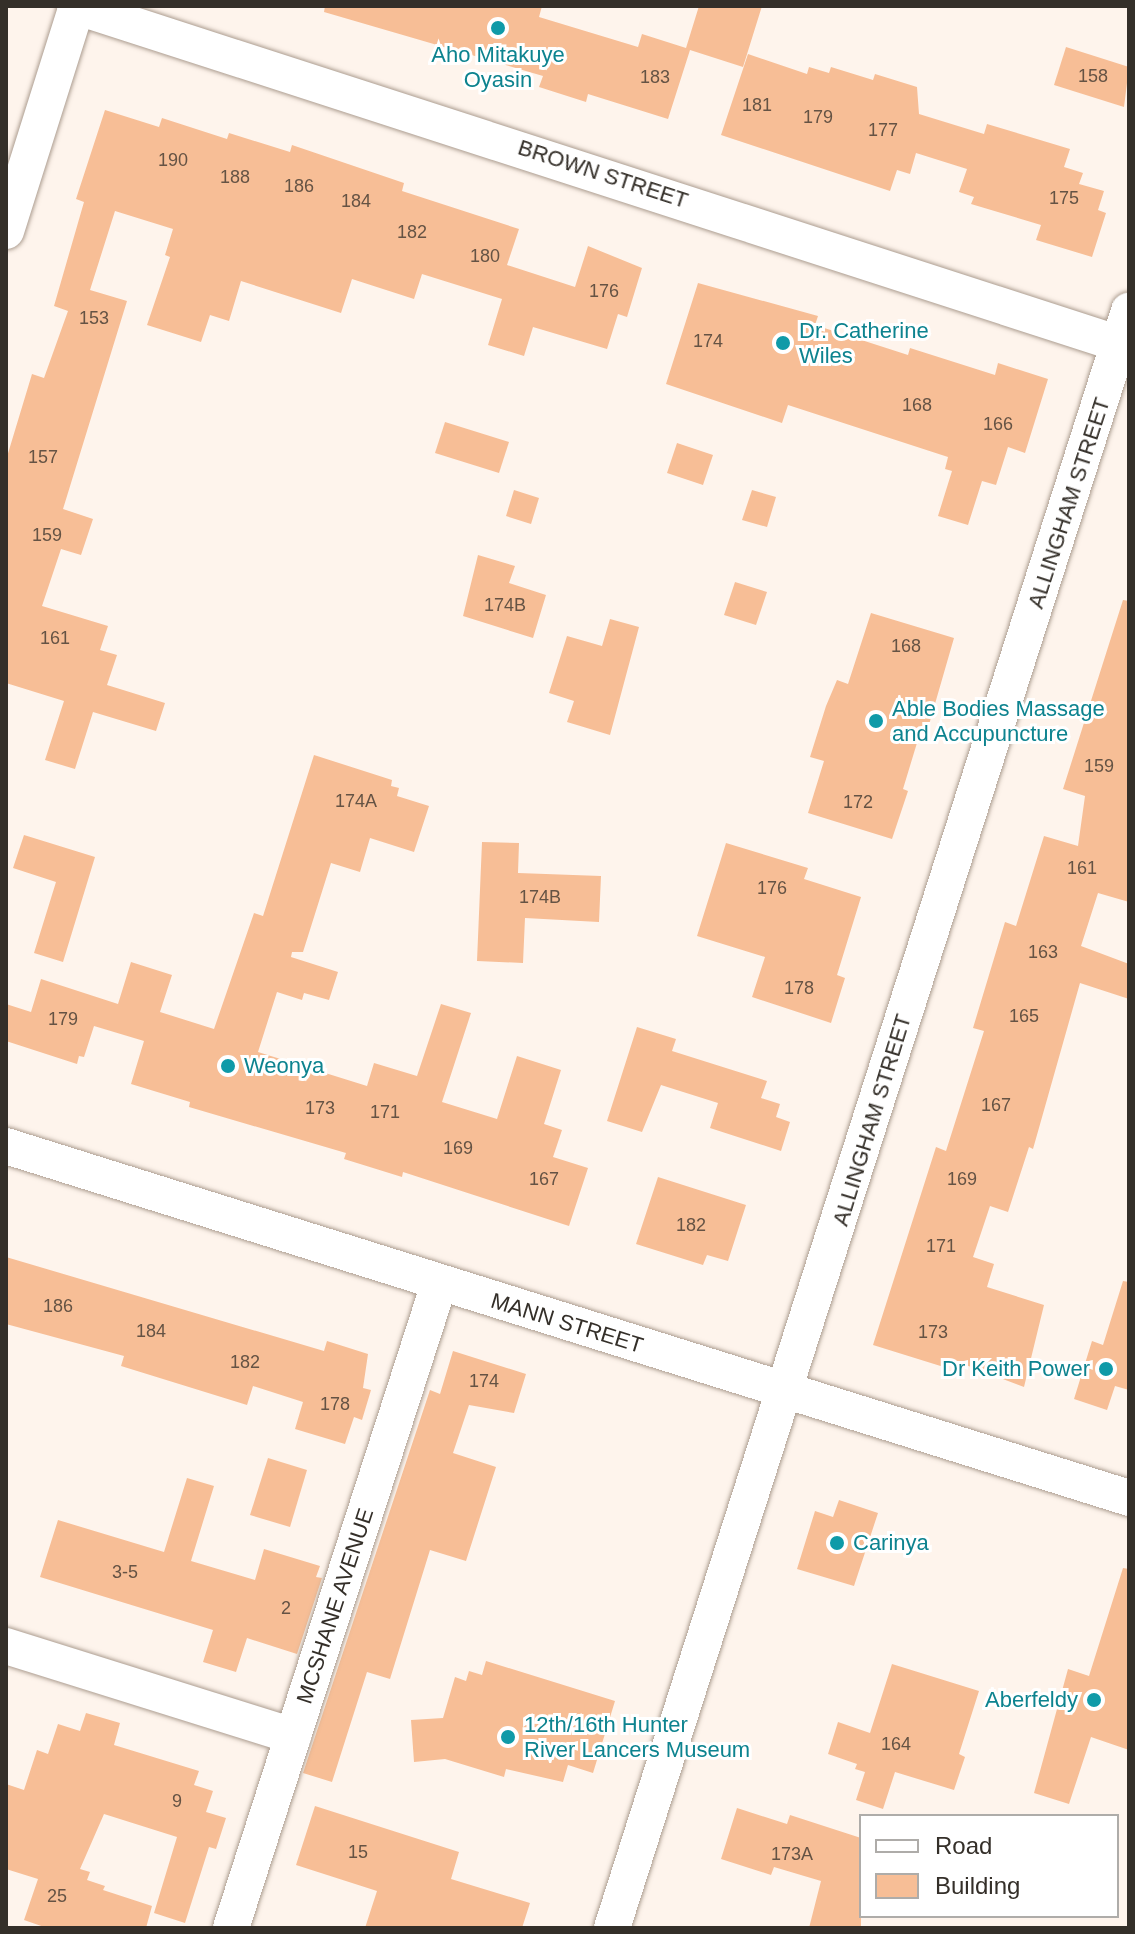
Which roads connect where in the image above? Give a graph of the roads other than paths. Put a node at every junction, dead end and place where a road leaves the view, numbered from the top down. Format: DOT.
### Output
graph roads {
  1 [pos="76,6"];
  2 [pos="6,231"];
  3 [pos="1126,334"];
  4 [pos="6,1146"];
  5 [pos="439,1284"];
  6 [pos="787,1389"];
  7 [pos="1129,1498"];
  8 [pos="6,1646"];
  9 [pos="293,1736"];
  10 [pos="231,1928"];
  11 [pos="612,1928"];
  1 -- 2 [label="street"];
  1 -- 3 [label="street, BROWN STREET"];
  3 -- 6 [label="street, ALLINGHAM STREET"];
  4 -- 5 [label="street, MANN STREET"];
  5 -- 6 [label="street, MANN STREET"];
  5 -- 9 [label="street, MCSHANE AVENUE"];
  6 -- 7 [label="street, MANN STREET"];
  6 -- 11 [label="street, ALLINGHAM STREET"];
  8 -- 9 [label="street"];
  9 -- 10 [label="street, MCSHANE AVENUE"];
}
